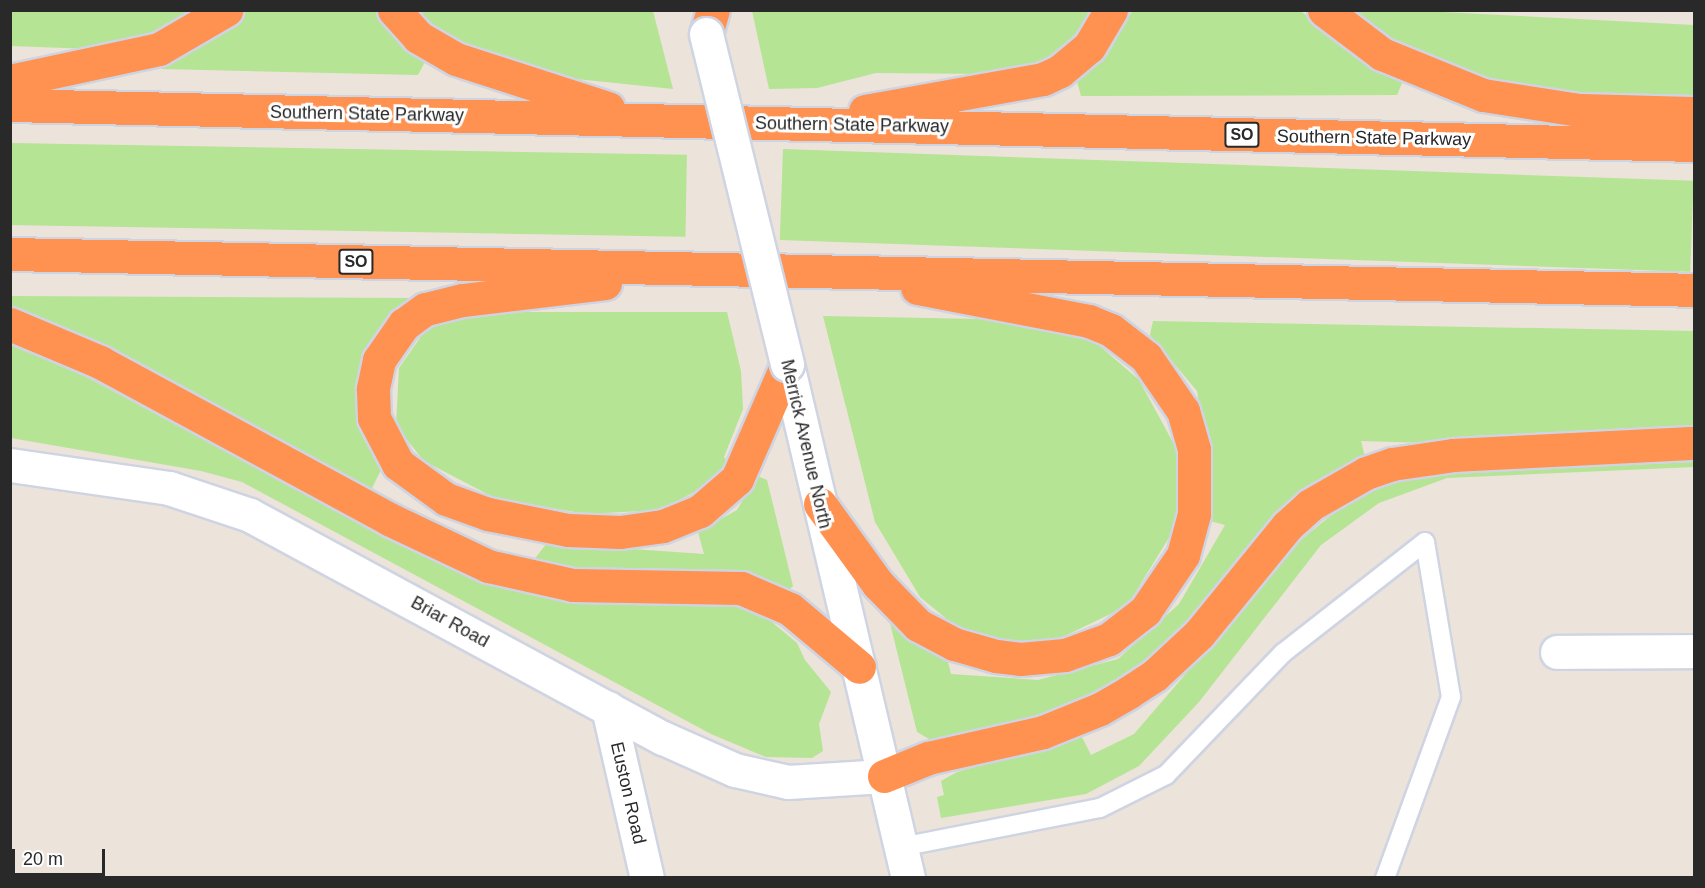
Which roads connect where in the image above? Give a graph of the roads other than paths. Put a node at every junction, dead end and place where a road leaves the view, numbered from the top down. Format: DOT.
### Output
graph roads {
  1 [pos="226,10"];
  2 [pos="394,10"];
  3 [pos="1111,10"];
  4 [pos="1324,10"];
  5 [pos="707,18"];
  6 [pos="10,81"];
  7 [pos="10,105"];
  8 [pos="1695,113"];
  9 [pos="652,121"];
  10 [pos="790,123"];
  11 [pos="1695,145"];
  12 [pos="10,254"];
  13 [pos="702,270"];
  14 [pos="833,271"];
  15 [pos="1695,291"];
  16 [pos="10,324"];
  17 [pos="787,364"];
  18 [pos="1695,443"];
  19 [pos="10,465"];
  20 [pos="820,504"];
  21 [pos="1695,651"];
  22 [pos="1557,652"];
  23 [pos="859,667"];
  24 [pos="608,708"];
  25 [pos="884,776"];
  26 [pos="905,862"];
  27 [pos="647,878"];
  28 [pos="1384,878"];
  1 -- 6 [label="highway"];
  2 -- 9 [label="highway"];
  3 -- 10 [label="highway"];
  4 -- 8 [label="highway"];
  5 -- 17 [label="street, Merrick Avenue North, bridge"];
  7 -- 9 [label="highway, Southern State Parkway / SO"];
  9 -- 10 [label="highway, Southern State Parkway / SO"];
  10 -- 11 [label="highway, Southern State Parkway / SO"];
  12 -- 13 [label="highway, SO"];
  13 -- 14 [label="highway, SO"];
  13 -- 17 [label="highway"];
  14 -- 15 [label="highway, SO"];
  14 -- 20 [label="highway"];
  16 -- 23 [label="highway"];
  17 -- 20 [label="street, Merrick Avenue North"];
  18 -- 25 [label="highway"];
  19 -- 24 [label="street, Briar Road"];
  20 -- 23 [label="street, Merrick Avenue North"];
  21 -- 22 [label="street"];
  23 -- 25 [label="street, Merrick Avenue North"];
  24 -- 25 [label="street, Briar Road"];
  24 -- 27 [label="street, Euston Road"];
  25 -- 26 [label="street, Merrick Avenue North"];
  26 -- 28 [label="lane"];
}
